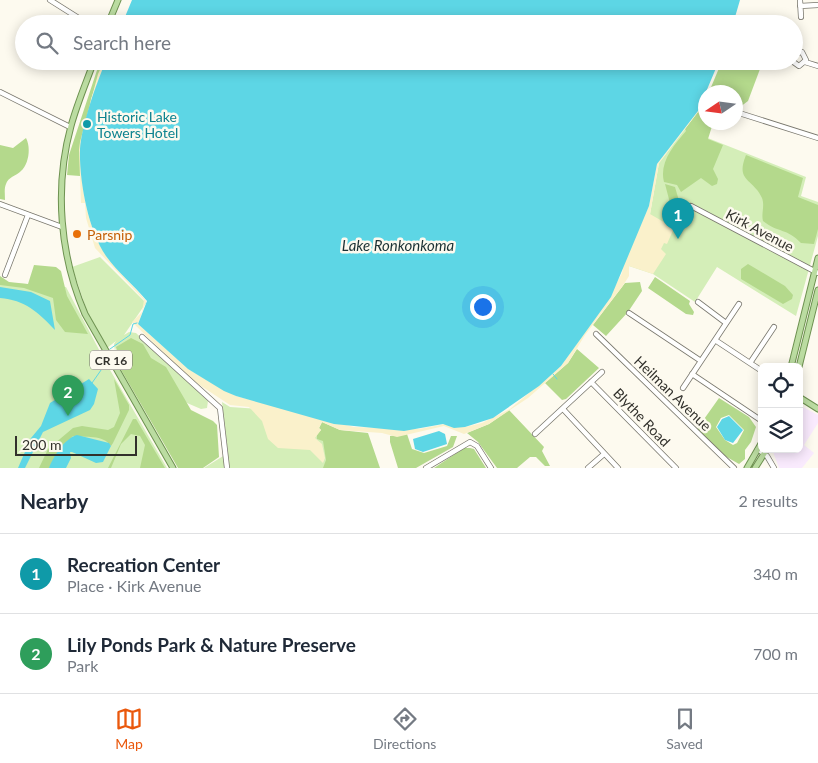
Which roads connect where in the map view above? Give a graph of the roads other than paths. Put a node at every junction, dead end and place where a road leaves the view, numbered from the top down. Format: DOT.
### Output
graph roads {
  1 [pos="50,0"];
  2 [pos="118,0"];
  3 [pos="800,3"];
  4 [pos="818,5"];
  5 [pos="74,15"];
  6 [pos="112,15"];
  7 [pos="803,53"];
  8 [pos="805,62"];
  9 [pos="818,66"];
  10 [pos="91,70"];
  11 [pos="0,92"];
  12 [pos="743,114"];
  13 [pos="70,127"];
  14 [pos="818,138"];
  15 [pos="0,204"];
  16 [pos="691,206"];
  17 [pos="28,215"];
  18 [pos="62,227"];
  19 [pos="818,258"];
  20 [pos="816,272"];
  21 [pos="5,276"];
  22 [pos="818,290"];
  23 [pos="698,302"];
  24 [pos="739,304"];
  25 [pos="629,313"];
  26 [pos="726,323"];
  27 [pos="774,327"];
  28 [pos="596,334"];
  29 [pos="142,337"];
  30 [pos="715,340"];
  31 [pos="701,361"];
  32 [pos="750,363"];
  33 [pos="792,363"];
  34 [pos="800,363"];
  35 [pos="758,368"];
  36 [pos="602,372"];
  37 [pos="692,374"];
  38 [pos="591,382"];
  39 [pos="683,388"];
  40 [pos="803,399"];
  41 [pos="803,403"];
  42 [pos="810,404"];
  43 [pos="818,409"];
  44 [pos="563,410"];
  45 [pos="758,418"];
  46 [pos="535,434"];
  47 [pos="758,449"];
  48 [pos="765,453"];
  49 [pos="767,453"];
  50 [pos="604,454"];
  51 [pos="173,468"];
  52 [pos="227,468"];
  53 [pos="426,468"];
  54 [pos="491,468"];
  55 [pos="588,468"];
  56 [pos="618,468"];
  57 [pos="676,468"];
  58 [pos="734,468"];
  59 [pos="747,468"];
  60 [pos="755,468"];
  61 [pos="774,468"];
  1 -- 5 [label="street"];
  2 -- 6 [label="main road"];
  3 -- 4 [label="street"];
  7 -- 8 [label="street"];
  8 -- 9 [label="street"];
  10 -- 13 [label="main road, CR 16"];
  11 -- 13 [label="street"];
  12 -- 14 [label="street"];
  13 -- 18 [label="main road, CR 16"];
  15 -- 17 [label="street"];
  16 -- 20 [label="street, Kirk Avenue"];
  17 -- 18 [label="street"];
  17 -- 21 [label="street"];
  18 -- 51 [label="main road, CR 16"];
  19 -- 20 [label="main road"];
  20 -- 33 [label="main road"];
  22 -- 34 [label="main road"];
  23 -- 26 [label="street"];
  24 -- 26 [label="street"];
  25 -- 31 [label="street"];
  26 -- 30 [label="street"];
  27 -- 32 [label="street"];
  28 -- 58 [label="street, Heilman Avenue"];
  29 -- 52 [label="street"];
  30 -- 31 [label="street"];
  30 -- 32 [label="street"];
  31 -- 37 [label="street"];
  32 -- 35 [label="street"];
  36 -- 38 [label="street"];
  37 -- 39 [label="street"];
  37 -- 45 [label="street"];
  38 -- 44 [label="street"];
  38 -- 57 [label="street, Blythe Road"];
  40 -- 42 [label="main road"];
  41 -- 42 [label="main road"];
  42 -- 43 [label="main road"];
  44 -- 46 [label="street"];
  44 -- 50 [label="street"];
  47 -- 59 [label="main road"];
  48 -- 60 [label="main road"];
  49 -- 61 [label="street"];
  50 -- 55 [label="street"];
  50 -- 56 [label="street"];
  53 -- 54 [label="street"];
}
